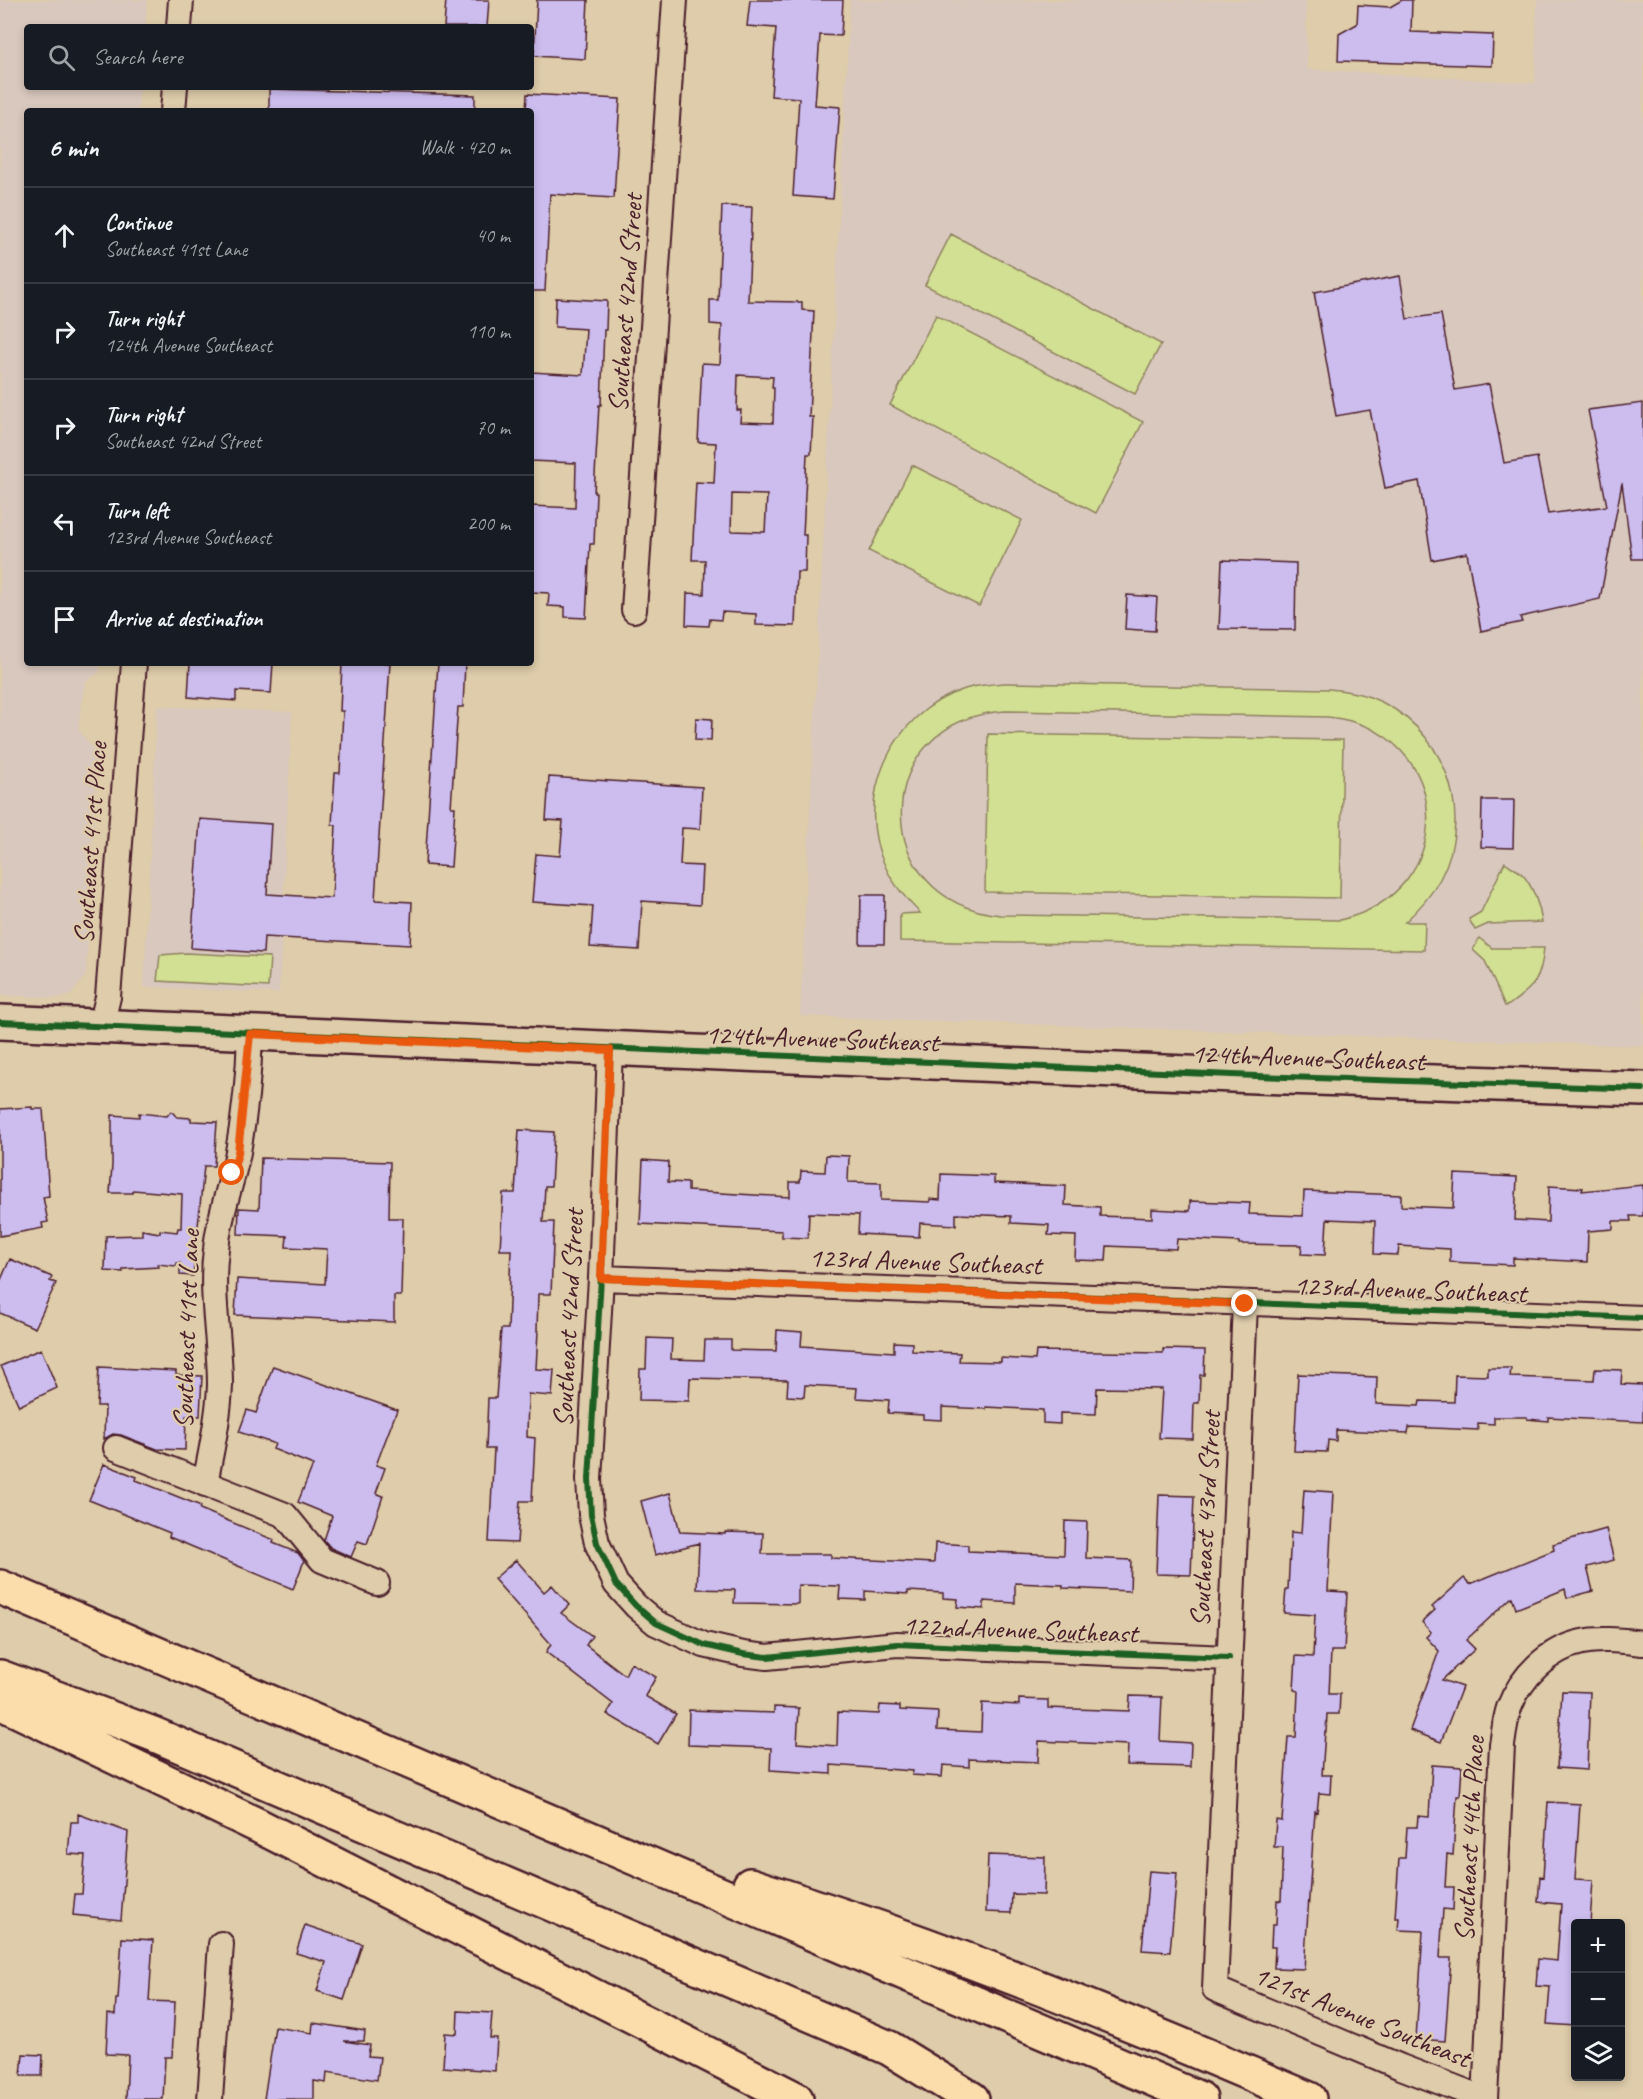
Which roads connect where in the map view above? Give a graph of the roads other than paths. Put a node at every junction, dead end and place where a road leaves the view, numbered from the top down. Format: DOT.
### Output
graph roads {
  1 [pos="181,0"];
  2 [pos="675,0"];
  3 [pos="179,24"];
  4 [pos="174,90"];
  5 [pos="173,108"];
  6 [pos="634,610"];
  7 [pos="134,666"];
  8 [pos="0,1022"];
  9 [pos="101,1026"];
  10 [pos="250,1034"];
  11 [pos="610,1050"];
  12 [pos="1643,1089"];
  13 [pos="601,1278"];
  14 [pos="1245,1304"];
  15 [pos="1643,1318"];
  16 [pos="116,1448"];
  17 [pos="205,1484"];
  18 [pos="377,1583"];
  19 [pos="616,1584"];
  20 [pos="0,1587"];
  21 [pos="1643,1643"];
  22 [pos="1229,1658"];
  23 [pos="0,1677"];
  24 [pos="0,1702"];
  25 [pos="522,1808"];
  26 [pos="221,1944"];
  27 [pos="1215,1989"];
  28 [pos="210,2099"];
  29 [pos="796,2099"];
  30 [pos="972,2099"];
  31 [pos="1200,2099"];
  32 [pos="1309,2099"];
  33 [pos="1485,2099"];
  1 -- 3 [label="street"];
  2 -- 6 [label="street, Southeast 42nd Street"];
  4 -- 5 [label="street"];
  7 -- 9 [label="street, Southeast 41st Place"];
  8 -- 9 [label="street, 124th Avenue Southeast"];
  9 -- 10 [label="street, 124th Avenue Southeast"];
  10 -- 11 [label="street, 124th Avenue Southeast"];
  10 -- 17 [label="street, Southeast 41st Lane"];
  11 -- 12 [label="street, 124th Avenue Southeast"];
  11 -- 13 [label="street, Southeast 42nd Street"];
  13 -- 14 [label="street, 123rd Avenue Southeast"];
  13 -- 19 [label="street, Southeast 42nd Street"];
  14 -- 15 [label="street, 123rd Avenue Southeast"];
  14 -- 22 [label="street, Southeast 43rd Street"];
  16 -- 17 [label="street"];
  17 -- 18 [label="street"];
  19 -- 22 [label="street, 122nd Avenue Southeast"];
  20 -- 25 [label="highway"];
  21 -- 33 [label="street, Southeast 44th Place"];
  22 -- 27 [label="street, Southeast 43rd Street"];
  23 -- 30 [label="highway"];
  24 -- 29 [label="highway"];
  25 -- 31 [label="highway"];
  25 -- 32 [label="highway"];
  26 -- 28 [label="street"];
  27 -- 33 [label="street, 121st Avenue Southeast"];
}
